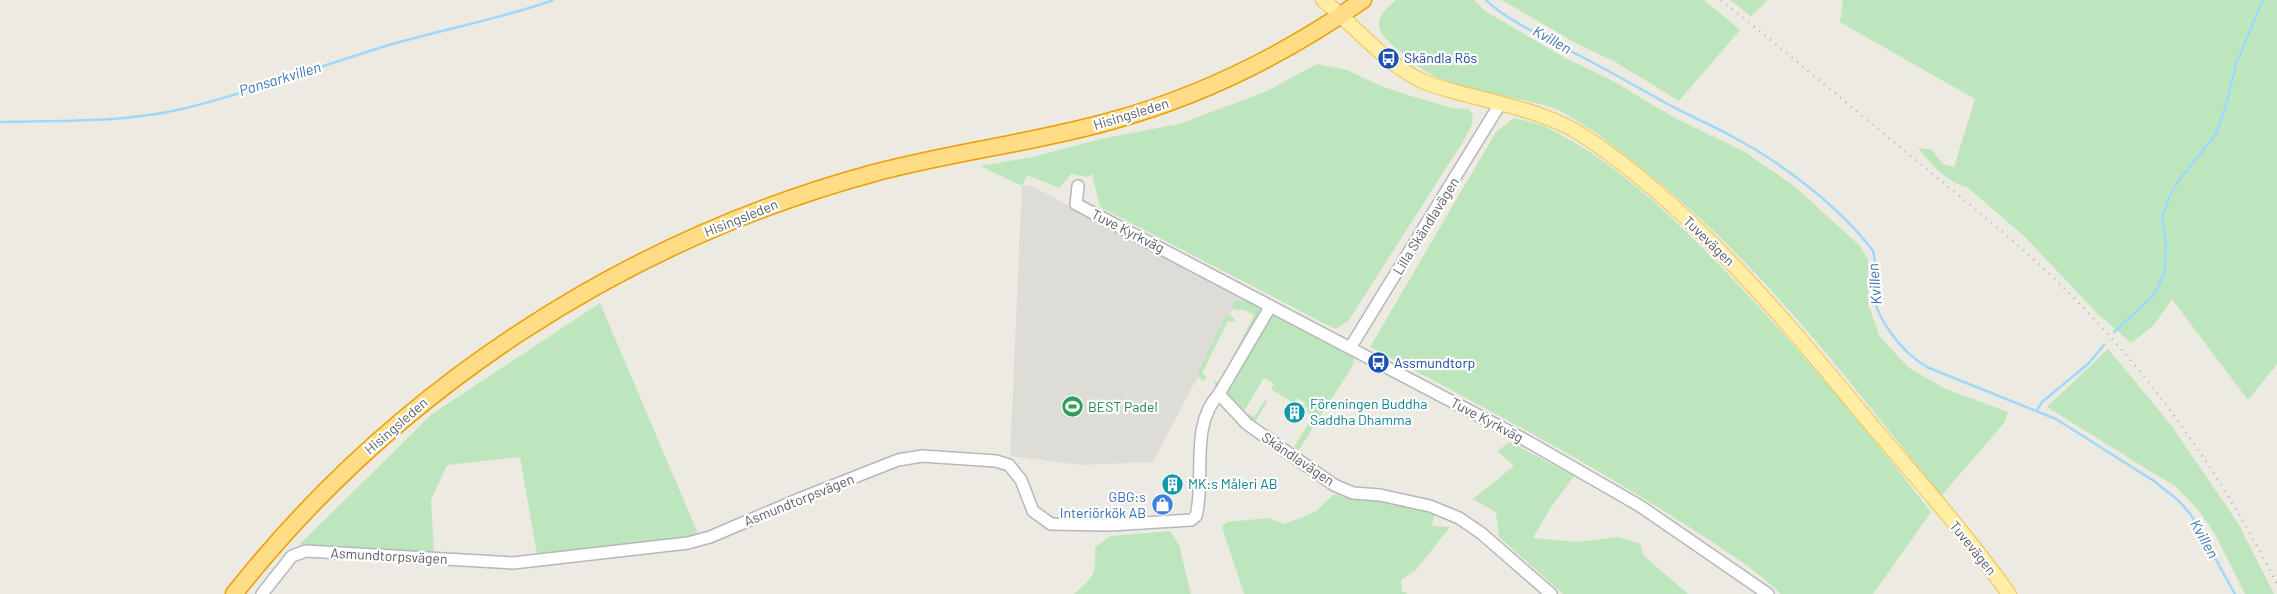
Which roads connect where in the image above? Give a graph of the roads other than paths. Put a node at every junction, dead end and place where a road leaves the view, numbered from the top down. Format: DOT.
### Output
graph roads {
  1 [pos="1323,0"];
  2 [pos="1363,0"];
  3 [pos="1342,15"];
  4 [pos="1500,104"];
  5 [pos="1078,186"];
  6 [pos="1270,307"];
  7 [pos="1350,348"];
  8 [pos="1219,394"];
  9 [pos="234,594"];
  10 [pos="262,594"];
  11 [pos="1551,594"];
  12 [pos="1768,594"];
  13 [pos="2009,594"];
  1 -- 3 [label="main road, Tuvevägen"];
  2 -- 3 [label="highway, Hisingsleden"];
  3 -- 4 [label="main road, Tuvevägen"];
  3 -- 9 [label="highway, Hisingsleden"];
  4 -- 7 [label="street, Lilla Skändlavägen"];
  4 -- 13 [label="main road, Tuvevägen"];
  5 -- 6 [label="street, Tuve Kyrkväg"];
  6 -- 7 [label="street, Tuve Kyrkväg"];
  6 -- 8 [label="street"];
  7 -- 12 [label="street, Tuve Kyrkväg"];
  8 -- 10 [label="street, Asmundtorpsvägen"];
  8 -- 11 [label="street, Skändlavägen"];
}
